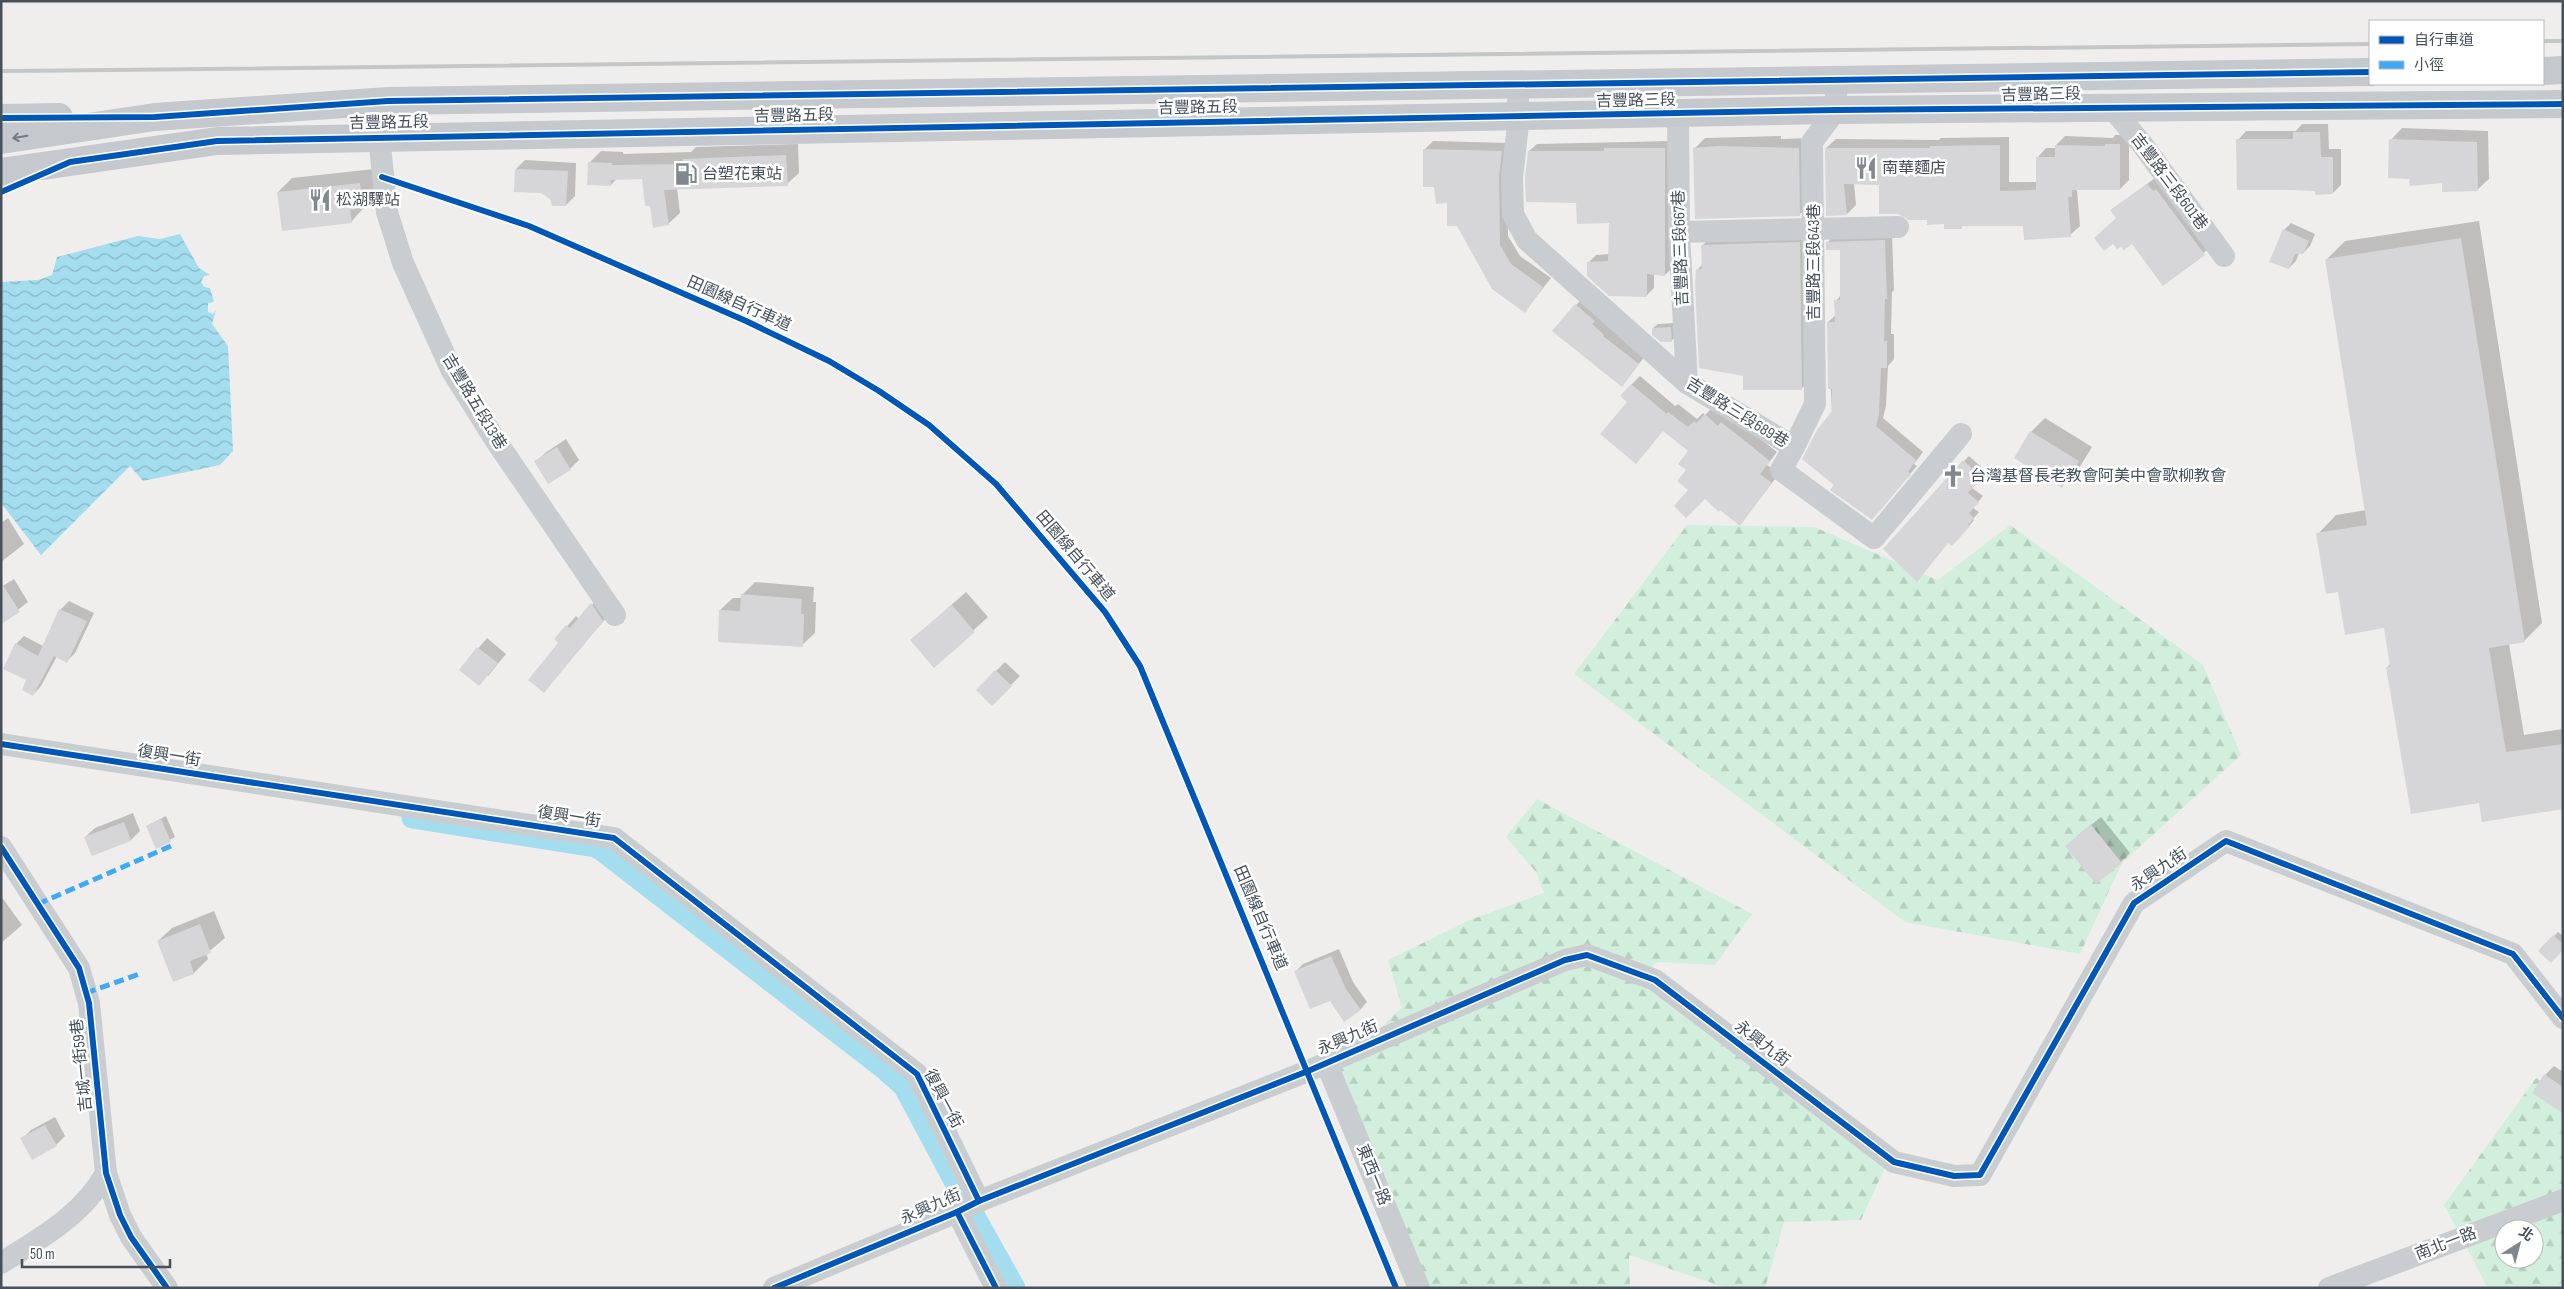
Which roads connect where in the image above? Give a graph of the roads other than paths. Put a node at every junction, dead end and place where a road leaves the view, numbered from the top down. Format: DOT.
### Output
graph roads {
  1 [pos="2563,70"];
  2 [pos="2544,71"];
  3 [pos="2369,72"];
  4 [pos="1836,80"];
  5 [pos="1517,84"];
  6 [pos="2563,104"];
  7 [pos="2112,108"];
  8 [pos="1836,110"];
  9 [pos="1678,114"];
  10 [pos="1519,116"];
  11 [pos="155,117"];
  12 [pos="1,118"];
  13 [pos="379,137"];
  14 [pos="1,140"];
  15 [pos="70,162"];
  16 [pos="1,172"];
  17 [pos="1,192"];
  18 [pos="1898,227"];
  19 [pos="1814,228"];
  20 [pos="1679,232"];
  21 [pos="2224,256"];
  22 [pos="1687,383"];
  23 [pos="1961,434"];
  24 [pos="1794,447"];
  25 [pos="615,615"];
  26 [pos="1,744"];
  27 [pos="1,847"];
  28 [pos="2563,1018"];
  29 [pos="1326,1062"];
  30 [pos="106,1173"];
  31 [pos="2563,1200"];
  32 [pos="979,1201"];
  33 [pos="957,1212"];
  34 [pos="1,1263"];
  35 [pos="167,1288"];
  36 [pos="774,1288"];
  37 [pos="996,1288"];
  38 [pos="1419,1288"];
  39 [pos="2329,1288"];
  1 -- 2 [label="main road"];
  3 -- 4 [label="main road, 吉豐路三段"];
  4 -- 5 [label="main road, 吉豐路三段"];
  4 -- 8 [label="street"];
  5 -- 10 [label="street, 吉豐路三段689巷"];
  5 -- 11 [label="main road, 吉豐路五段"];
  6 -- 7 [label="main road, 吉豐路三段"];
  7 -- 8 [label="main road, 吉豐路三段"];
  7 -- 21 [label="street, 吉豐路三段601巷"];
  8 -- 9 [label="main road, 吉豐路三段"];
  8 -- 19 [label="street, 吉豐路三段643巷"];
  9 -- 10 [label="main road, 吉豐路三段"];
  9 -- 20 [label="street, 吉豐路三段667巷"];
  10 -- 13 [label="main road, 吉豐路五段"];
  10 -- 22 [label="street, 吉豐路三段689巷"];
  11 -- 12 [label="main road"];
  11 -- 14 [label="main road, 吉豐路五段, one-way"];
  13 -- 15 [label="main road, 吉豐路五段"];
  13 -- 25 [label="street, 吉豐路五段13巷"];
  15 -- 16 [label="main road, 吉豐路五段"];
  15 -- 17 [label="main road"];
  18 -- 19 [label="street"];
  19 -- 20 [label="street"];
  19 -- 24 [label="street, 吉豐路三段643巷"];
  20 -- 22 [label="street, 吉豐路三段667巷"];
  22 -- 24 [label="street, 吉豐路三段689巷"];
  23 -- 24 [label="street, 吉豐路三段689巷"];
  26 -- 32 [label="street, 復興一街"];
  27 -- 30 [label="street, 吉城一街59巷"];
  28 -- 29 [label="street, 永興九街"];
  29 -- 32 [label="street, 永興九街"];
  29 -- 38 [label="street, 東西一路"];
  30 -- 34 [label="street"];
  30 -- 35 [label="street, 吉城一街59巷"];
  31 -- 39 [label="street, 南北一路"];
  32 -- 33 [label="street, 永興九街"];
  33 -- 36 [label="street, 永興九街"];
  33 -- 37 [label="street"];
}
